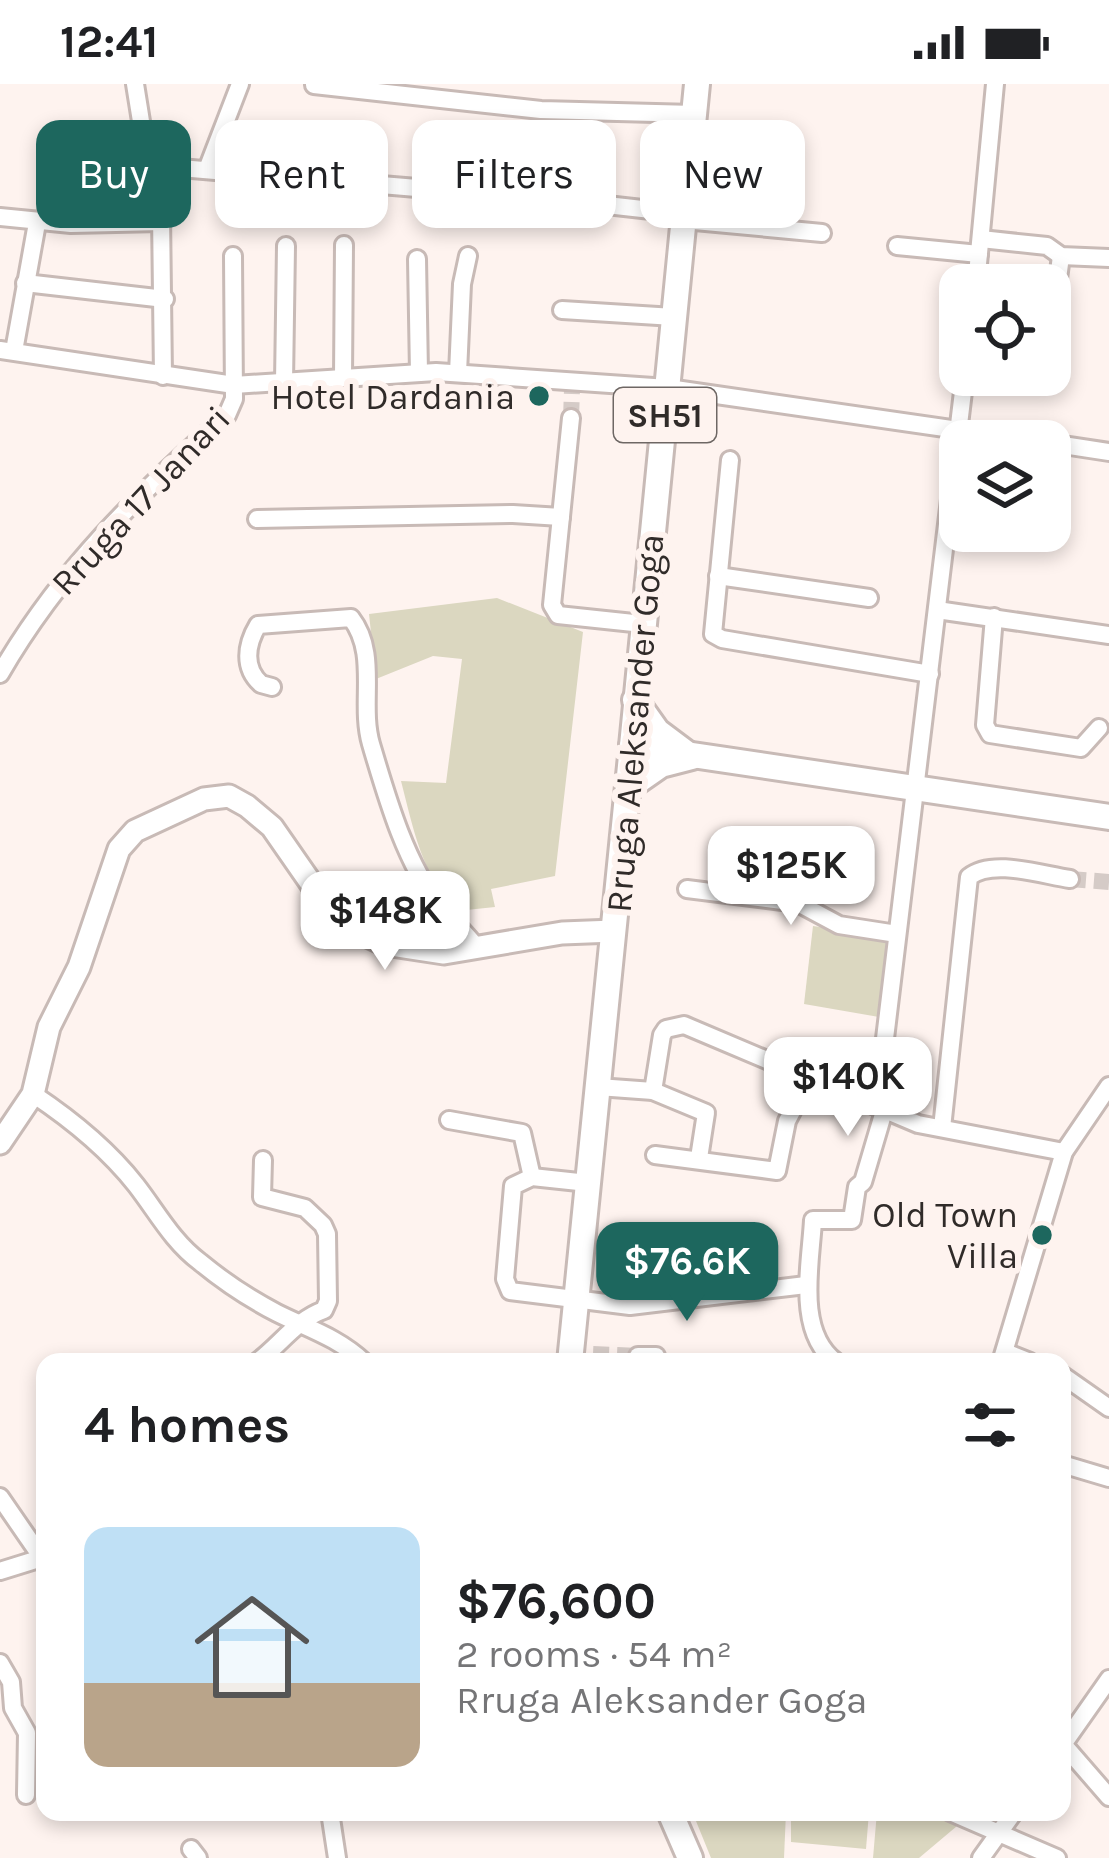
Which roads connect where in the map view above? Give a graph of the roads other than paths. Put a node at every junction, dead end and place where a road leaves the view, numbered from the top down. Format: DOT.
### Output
graph roads {
  1 [pos="135,84"];
  2 [pos="240,84"];
  3 [pos="697,84"];
  4 [pos="995,84"];
  5 [pos="314,86"];
  6 [pos="694,115"];
  7 [pos="141,120"];
  8 [pos="694,120"];
  9 [pos="208,167"];
  10 [pos="191,168"];
  11 [pos="640,209"];
  12 [pos="0,217"];
  13 [pos="36,223"];
  14 [pos="36,228"];
  15 [pos="161,228"];
  16 [pos="683,228"];
  17 [pos="769,228"];
  18 [pos="822,233"];
  19 [pos="344,245"];
  20 [pos="286,246"];
  21 [pos="897,246"];
  22 [pos="980,246"];
  23 [pos="233,256"];
  24 [pos="468,256"];
  25 [pos="1061,256"];
  26 [pos="1109,258"];
  27 [pos="417,259"];
  28 [pos="980,264"];
  29 [pos="1060,264"];
  30 [pos="25,283"];
  31 [pos="165,299"];
  32 [pos="562,310"];
  33 [pos="674,317"];
  34 [pos="5,354"];
  35 [pos="418,373"];
  36 [pos="458,373"];
  37 [pos="164,376"];
  38 [pos="343,378"];
  39 [pos="284,383"];
  40 [pos="234,385"];
  41 [pos="668,388"];
  42 [pos="571,418"];
  43 [pos="939,427"];
  44 [pos="1071,446"];
  45 [pos="1109,452"];
  46 [pos="730,460"];
  47 [pos="561,518"];
  48 [pos="257,519"];
  49 [pos="943,552"];
  50 [pos="718,576"];
  51 [pos="869,598"];
  52 [pos="937,610"];
  53 [pos="994,617"];
  54 [pos="643,624"];
  55 [pos="1109,635"];
  56 [pos="0,674"];
  57 [pos="930,674"];
  58 [pos="272,687"];
  59 [pos="635,700"];
  60 [pos="1099,728"];
  61 [pos="632,746"];
  62 [pos="692,757"];
  63 [pos="628,788"];
  64 [pos="916,788"];
  65 [pos="1109,817"];
  66 [pos="1070,879"];
  67 [pos="687,890"];
  68 [pos="614,931"];
  69 [pos="897,934"];
  70 [pos="477,948"];
  71 [pos="809,1079"];
  72 [pos="1109,1086"];
  73 [pos="598,1087"];
  74 [pos="653,1091"];
  75 [pos="33,1094"];
  76 [pos="884,1111"];
  77 [pos="449,1120"];
  78 [pos="942,1127"];
  79 [pos="0,1143"];
  80 [pos="1064,1152"];
  81 [pos="655,1155"];
  82 [pos="699,1158"];
  83 [pos="263,1160"];
  84 [pos="532,1178"];
  85 [pos="588,1183"];
  86 [pos="806,1285"];
  87 [pos="575,1298"];
  88 [pos="298,1322"];
  89 [pos="268,1353"];
  90 [pos="354,1353"];
  91 [pos="578,1353"];
  92 [pos="828,1353"];
  93 [pos="1004,1353"];
  94 [pos="1071,1381"];
  95 [pos="1109,1408"];
  96 [pos="1071,1467"];
  97 [pos="1109,1478"];
  98 [pos="0,1497"];
  99 [pos="36,1546"];
  100 [pos="36,1560"];
  101 [pos="0,1571"];
  102 [pos="0,1663"];
  103 [pos="1109,1678"];
  104 [pos="1071,1733"];
  105 [pos="1071,1753"];
  106 [pos="1106,1786"];
  107 [pos="26,1795"];
  108 [pos="331,1821"];
  109 [pos="674,1821"];
  110 [pos="971,1821"];
  111 [pos="1007,1821"];
  112 [pos="998,1833"];
  113 [pos="337,1858"];
  114 [pos="690,1858"];
  115 [pos="980,1858"];
  116 [pos="1057,1858"];
  1 -- 7 [label="street"];
  2 -- 9 [label="street"];
  3 -- 6 [label="main road, Rruga Aleksander Goga / SH51"];
  4 -- 22 [label="street"];
  5 -- 6 [label="street"];
  6 -- 8 [label="main road, Rruga Aleksander Goga / SH51"];
  9 -- 10 [label="street"];
  9 -- 11 [label="street"];
  12 -- 13 [label="street"];
  14 -- 30 [label="street"];
  15 -- 31 [label="street"];
  16 -- 33 [label="main road, Rruga Aleksander Goga / SH51"];
  17 -- 18 [label="street"];
  19 -- 38 [label="street"];
  20 -- 39 [label="street"];
  21 -- 22 [label="street"];
  22 -- 25 [label="street"];
  22 -- 28 [label="street"];
  23 -- 40 [label="street"];
  24 -- 36 [label="street"];
  25 -- 26 [label="street"];
  25 -- 29 [label="street"];
  27 -- 35 [label="street"];
  30 -- 31 [label="street"];
  30 -- 34 [label="street"];
  31 -- 37 [label="street"];
  32 -- 33 [label="street"];
  33 -- 41 [label="main road, Rruga Aleksander Goga / SH51"];
  34 -- 37 [label="street"];
  35 -- 36 [label="street"];
  35 -- 38 [label="street"];
  36 -- 41 [label="street"];
  37 -- 40 [label="street"];
  38 -- 39 [label="street"];
  39 -- 40 [label="street"];
  40 -- 56 [label="street, Rruga 17 Janari"];
  41 -- 43 [label="street"];
  41 -- 54 [label="main road, Rruga Aleksander Goga / SH51"];
  42 -- 47 [label="street"];
  44 -- 45 [label="street"];
  46 -- 50 [label="street"];
  47 -- 48 [label="street"];
  47 -- 54 [label="street"];
  49 -- 52 [label="street"];
  50 -- 51 [label="street"];
  50 -- 57 [label="street"];
  52 -- 53 [label="street"];
  52 -- 57 [label="street"];
  53 -- 55 [label="street"];
  53 -- 60 [label="street"];
  54 -- 59 [label="main road, Rruga Aleksander Goga / SH51"];
  57 -- 64 [label="street"];
  58 -- 70 [label="street"];
  59 -- 61 [label="main road, Rruga Aleksander Goga / SH51"];
  59 -- 62 [label="main road"];
  61 -- 62 [label="main road"];
  61 -- 63 [label="main road, Rruga Aleksander Goga / SH51"];
  62 -- 63 [label="main road"];
  62 -- 64 [label="main road"];
  63 -- 68 [label="main road, Rruga Aleksander Goga / SH51"];
  64 -- 65 [label="main road"];
  64 -- 69 [label="street"];
  66 -- 78 [label="street"];
  67 -- 69 [label="street"];
  68 -- 70 [label="street"];
  68 -- 73 [label="main road, Rruga Aleksander Goga / SH51"];
  69 -- 76 [label="street"];
  70 -- 75 [label="street"];
  71 -- 74 [label="street"];
  71 -- 76 [label="street"];
  71 -- 82 [label="street"];
  72 -- 80 [label="street"];
  73 -- 74 [label="street"];
  73 -- 85 [label="main road, Rruga Aleksander Goga / SH51"];
  74 -- 82 [label="street"];
  75 -- 79 [label="street"];
  75 -- 88 [label="street"];
  76 -- 78 [label="street"];
  76 -- 86 [label="street"];
  77 -- 84 [label="street"];
  78 -- 80 [label="street"];
  80 -- 93 [label="street"];
  81 -- 82 [label="street"];
  83 -- 88 [label="street"];
  84 -- 85 [label="street"];
  84 -- 87 [label="street"];
  85 -- 87 [label="main road, Rruga Aleksander Goga / SH51"];
  86 -- 87 [label="street"];
  86 -- 92 [label="street"];
  87 -- 91 [label="main road, Rruga Aleksander Goga / SH51"];
  88 -- 89 [label="street"];
  88 -- 90 [label="street"];
  94 -- 95 [label="street"];
  96 -- 97 [label="street"];
  98 -- 99 [label="street"];
  100 -- 101 [label="street"];
  102 -- 107 [label="street"];
  103 -- 104 [label="street"];
  105 -- 106 [label="street"];
  108 -- 113 [label="street"];
  109 -- 114 [label="main road"];
  110 -- 112 [label="street"];
  111 -- 112 [label="street"];
  112 -- 115 [label="street"];
  112 -- 116 [label="street"];
}
